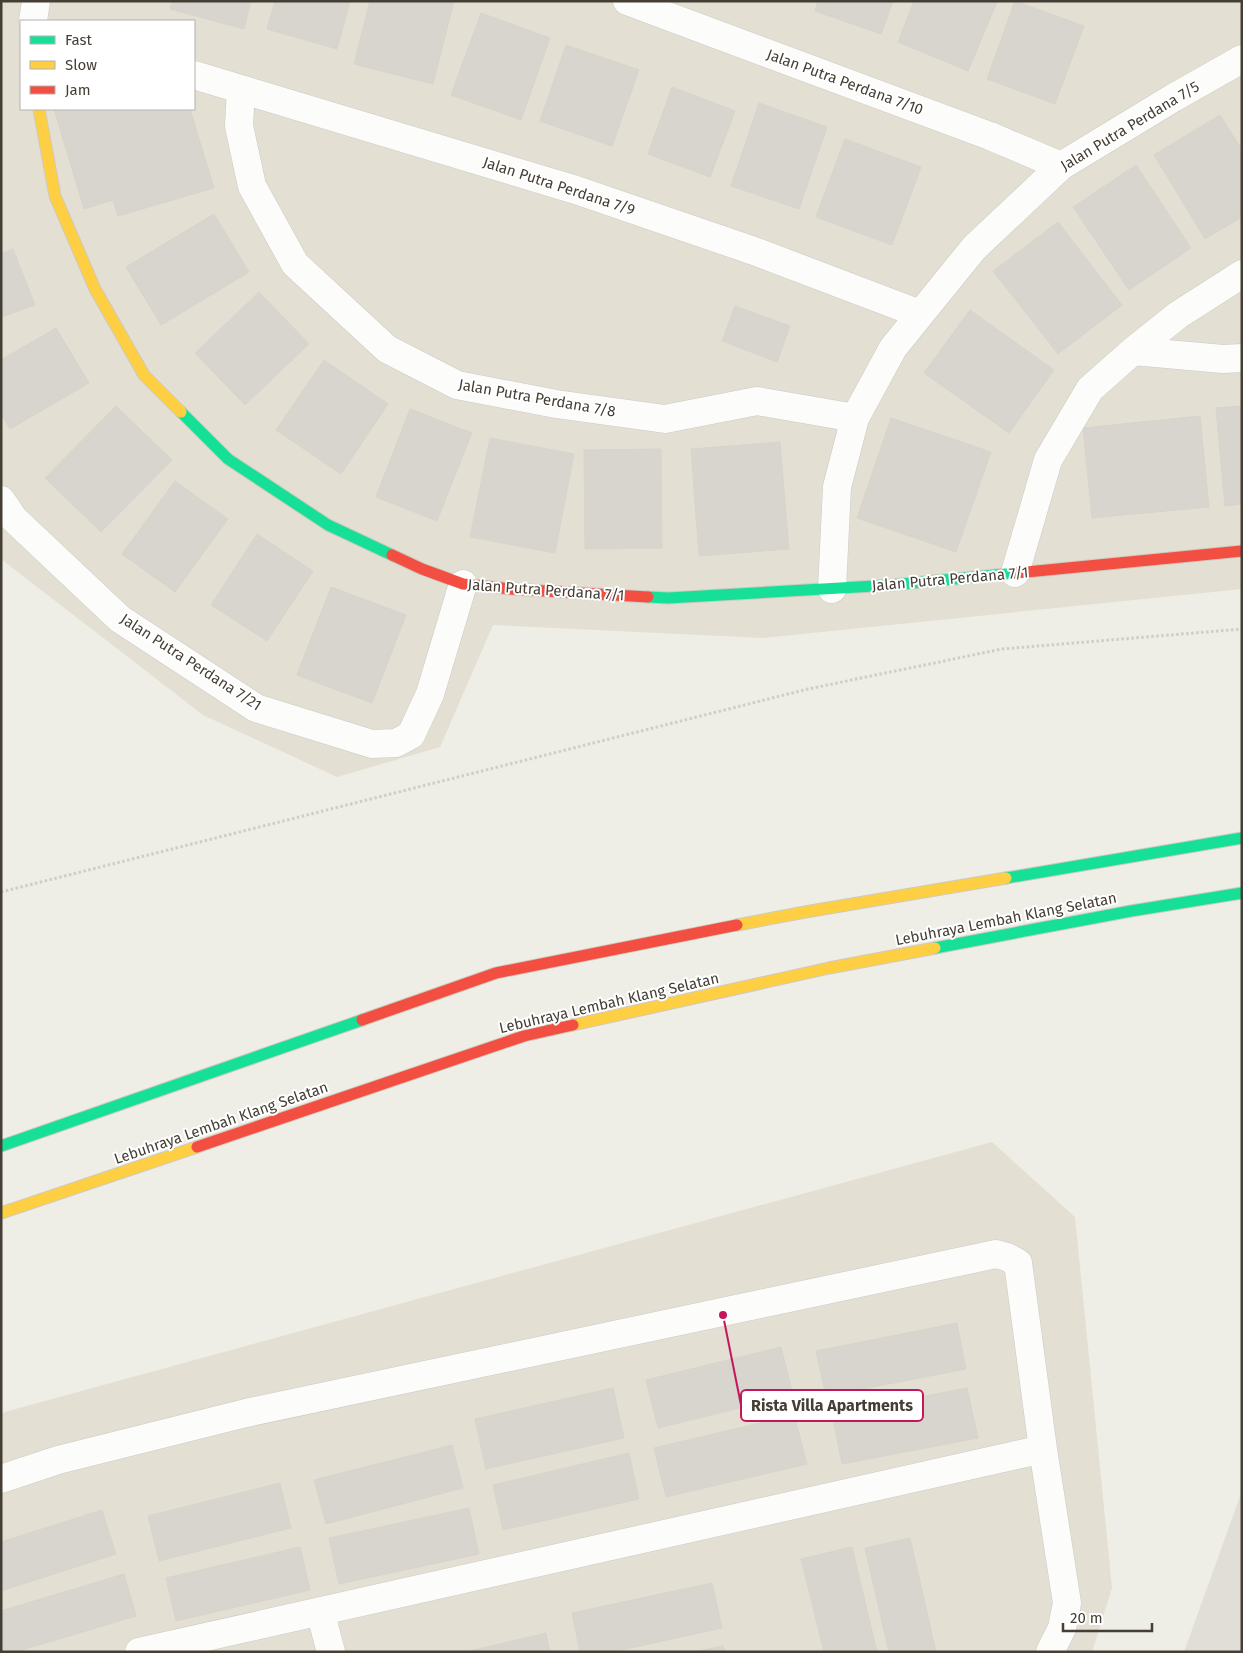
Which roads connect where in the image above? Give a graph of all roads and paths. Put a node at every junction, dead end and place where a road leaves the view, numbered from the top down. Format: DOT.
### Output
graph roads {
  1 [pos="36,1"];
  2 [pos="627,1"];
  3 [pos="33,20"];
  4 [pos="1242,59"];
  5 [pos="195,75"];
  6 [pos="241,89"];
  7 [pos="39,110"];
  8 [pos="1061,166"];
  9 [pos="1242,274"];
  10 [pos="920,314"];
  11 [pos="1133,351"];
  12 [pos="1242,358"];
  13 [pos="855,418"];
  14 [pos="1,500"];
  15 [pos="1242,551"];
  16 [pos="1015,573"];
  17 [pos="463,584"];
  18 [pos="832,588"];
  19 [pos="1242,629"];
  20 [pos="1242,838"];
  21 [pos="1,892"];
  22 [pos="1242,893"];
  23 [pos="1,1146"];
  24 [pos="1,1213"];
  25 [pos="1043,1449"];
  26 [pos="1,1479"];
  27 [pos="320,1611"];
  28 [pos="139,1652"];
  29 [pos="331,1652"];
  30 [pos="1050,1652"];
  1 -- 3 [label="street"];
  2 -- 8 [label="street, Jalan Putra Perdana 7/10"];
  4 -- 8 [label="street, Jalan Putra Perdana 7/5"];
  5 -- 6 [label="street, Jalan Putra Perdana 7/9"];
  6 -- 10 [label="street, Jalan Putra Perdana 7/9"];
  6 -- 13 [label="street, Jalan Putra Perdana 7/8"];
  7 -- 17 [label="main road, Jalan Putra Perdana 7/1"];
  8 -- 10 [label="street, Jalan Putra Perdana 7/5"];
  9 -- 11 [label="street"];
  10 -- 13 [label="street, Jalan Putra Perdana 7/5"];
  11 -- 12 [label="street"];
  11 -- 16 [label="street"];
  13 -- 18 [label="street, Jalan Putra Perdana 7/5"];
  14 -- 17 [label="street, Jalan Putra Perdana 7/21"];
  15 -- 16 [label="main road, Jalan Putra Perdana 7/1"];
  16 -- 18 [label="main road, Jalan Putra Perdana 7/1"];
  17 -- 18 [label="main road, Jalan Putra Perdana 7/1"];
  19 -- 21 [label="path"];
  20 -- 23 [label="main road"];
  22 -- 24 [label="main road, Lebuhraya Lembah Klang Selatan"];
  25 -- 26 [label="street"];
  25 -- 27 [label="street"];
  25 -- 30 [label="street"];
  27 -- 28 [label="street"];
  27 -- 29 [label="street"];
}
